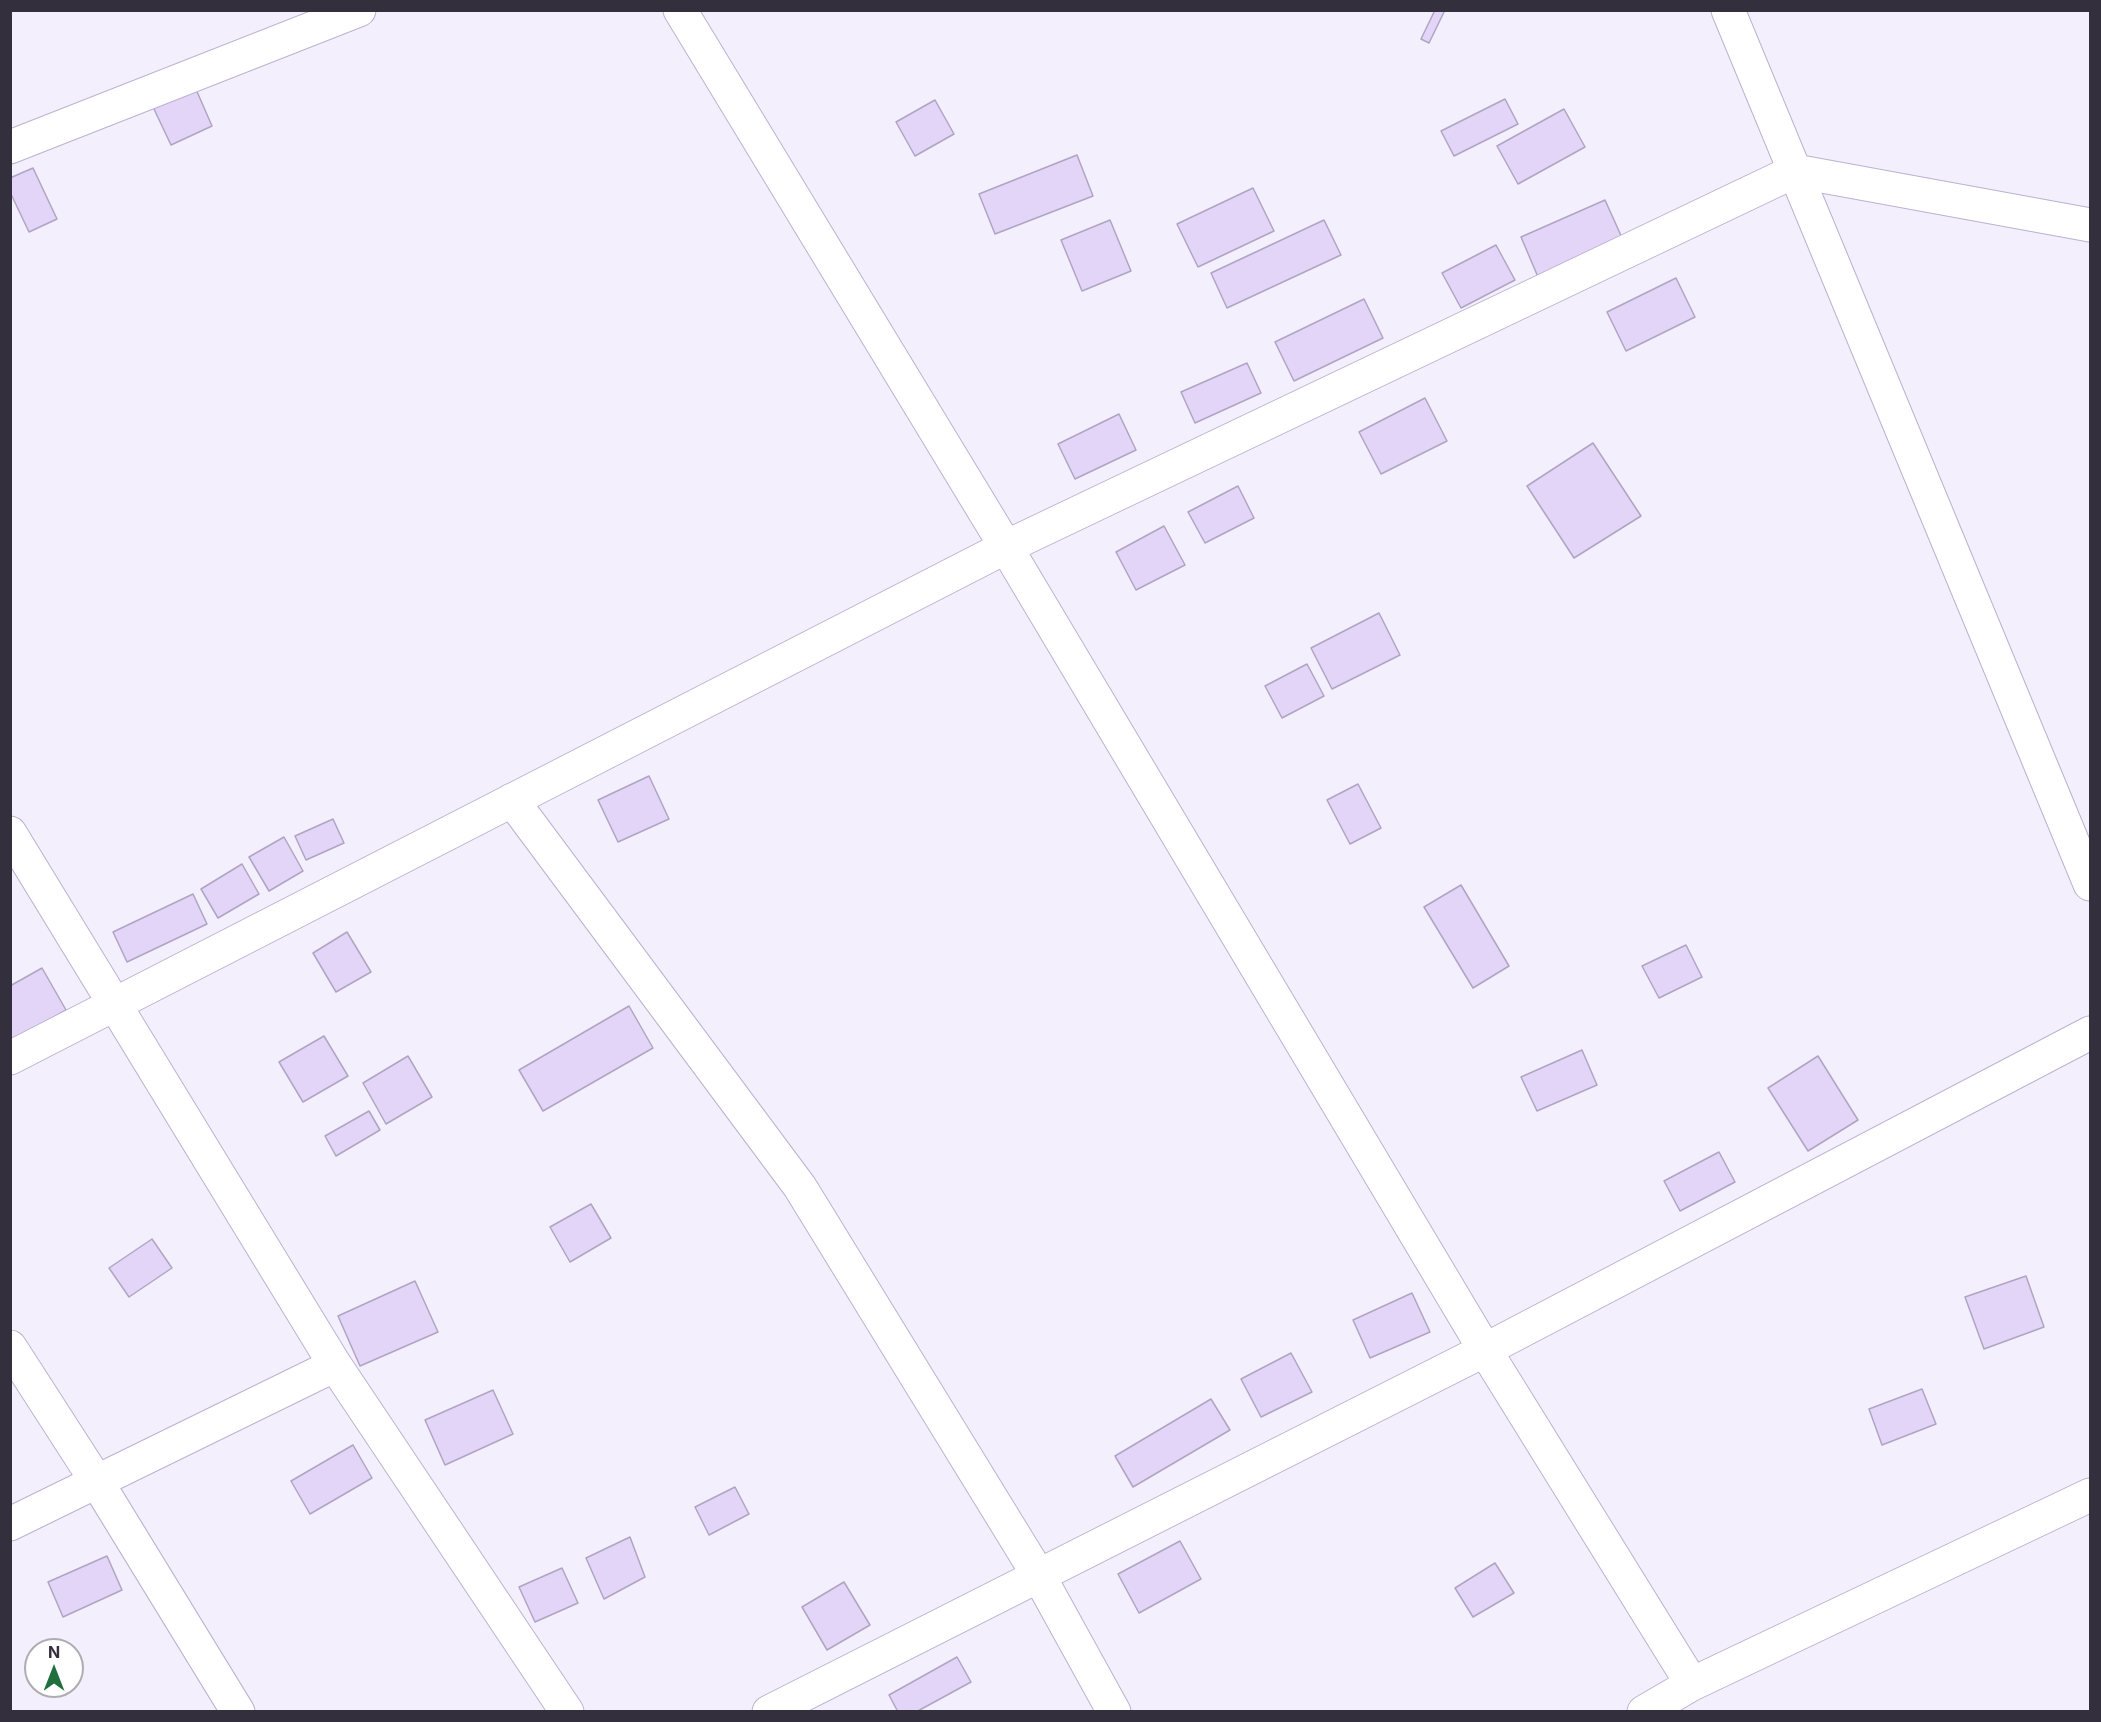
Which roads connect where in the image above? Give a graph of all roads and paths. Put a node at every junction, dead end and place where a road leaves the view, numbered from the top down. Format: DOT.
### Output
graph roads {
  1 [pos="359,10"];
  2 [pos="680,10"];
  3 [pos="1728,10"];
  4 [pos="10,147"];
  5 [pos="1795,171"];
  6 [pos="2091,225"];
  7 [pos="1006,547"];
  8 [pos="512,800"];
  9 [pos="10,833"];
  10 [pos="2091,884"];
  11 [pos="114,1005"];
  12 [pos="2091,1033"];
  13 [pos="10,1058"];
  14 [pos="10,1347"];
  15 [pos="1485,1350"];
  16 [pos="334,1365"];
  17 [pos="97,1482"];
  18 [pos="2091,1495"];
  19 [pos="10,1524"];
  20 [pos="1039,1576"];
  21 [pos="1692,1684"];
  22 [pos="238,1712"];
  23 [pos="567,1712"];
  24 [pos="769,1712"];
  25 [pos="1114,1712"];
  26 [pos="1644,1712"];
  1 -- 4 [label="street"];
  2 -- 7 [label="street"];
  3 -- 5 [label="street"];
  5 -- 6 [label="street"];
  5 -- 7 [label="street"];
  5 -- 10 [label="street"];
  7 -- 8 [label="street"];
  7 -- 15 [label="street"];
  8 -- 11 [label="street"];
  8 -- 20 [label="street"];
  9 -- 11 [label="street"];
  11 -- 13 [label="street"];
  11 -- 16 [label="street"];
  12 -- 15 [label="street"];
  14 -- 17 [label="street"];
  15 -- 20 [label="street"];
  15 -- 21 [label="street"];
  16 -- 17 [label="street"];
  16 -- 23 [label="street"];
  17 -- 19 [label="street"];
  17 -- 22 [label="street"];
  18 -- 21 [label="street"];
  20 -- 24 [label="street"];
  20 -- 25 [label="street"];
  21 -- 26 [label="street"];
}
